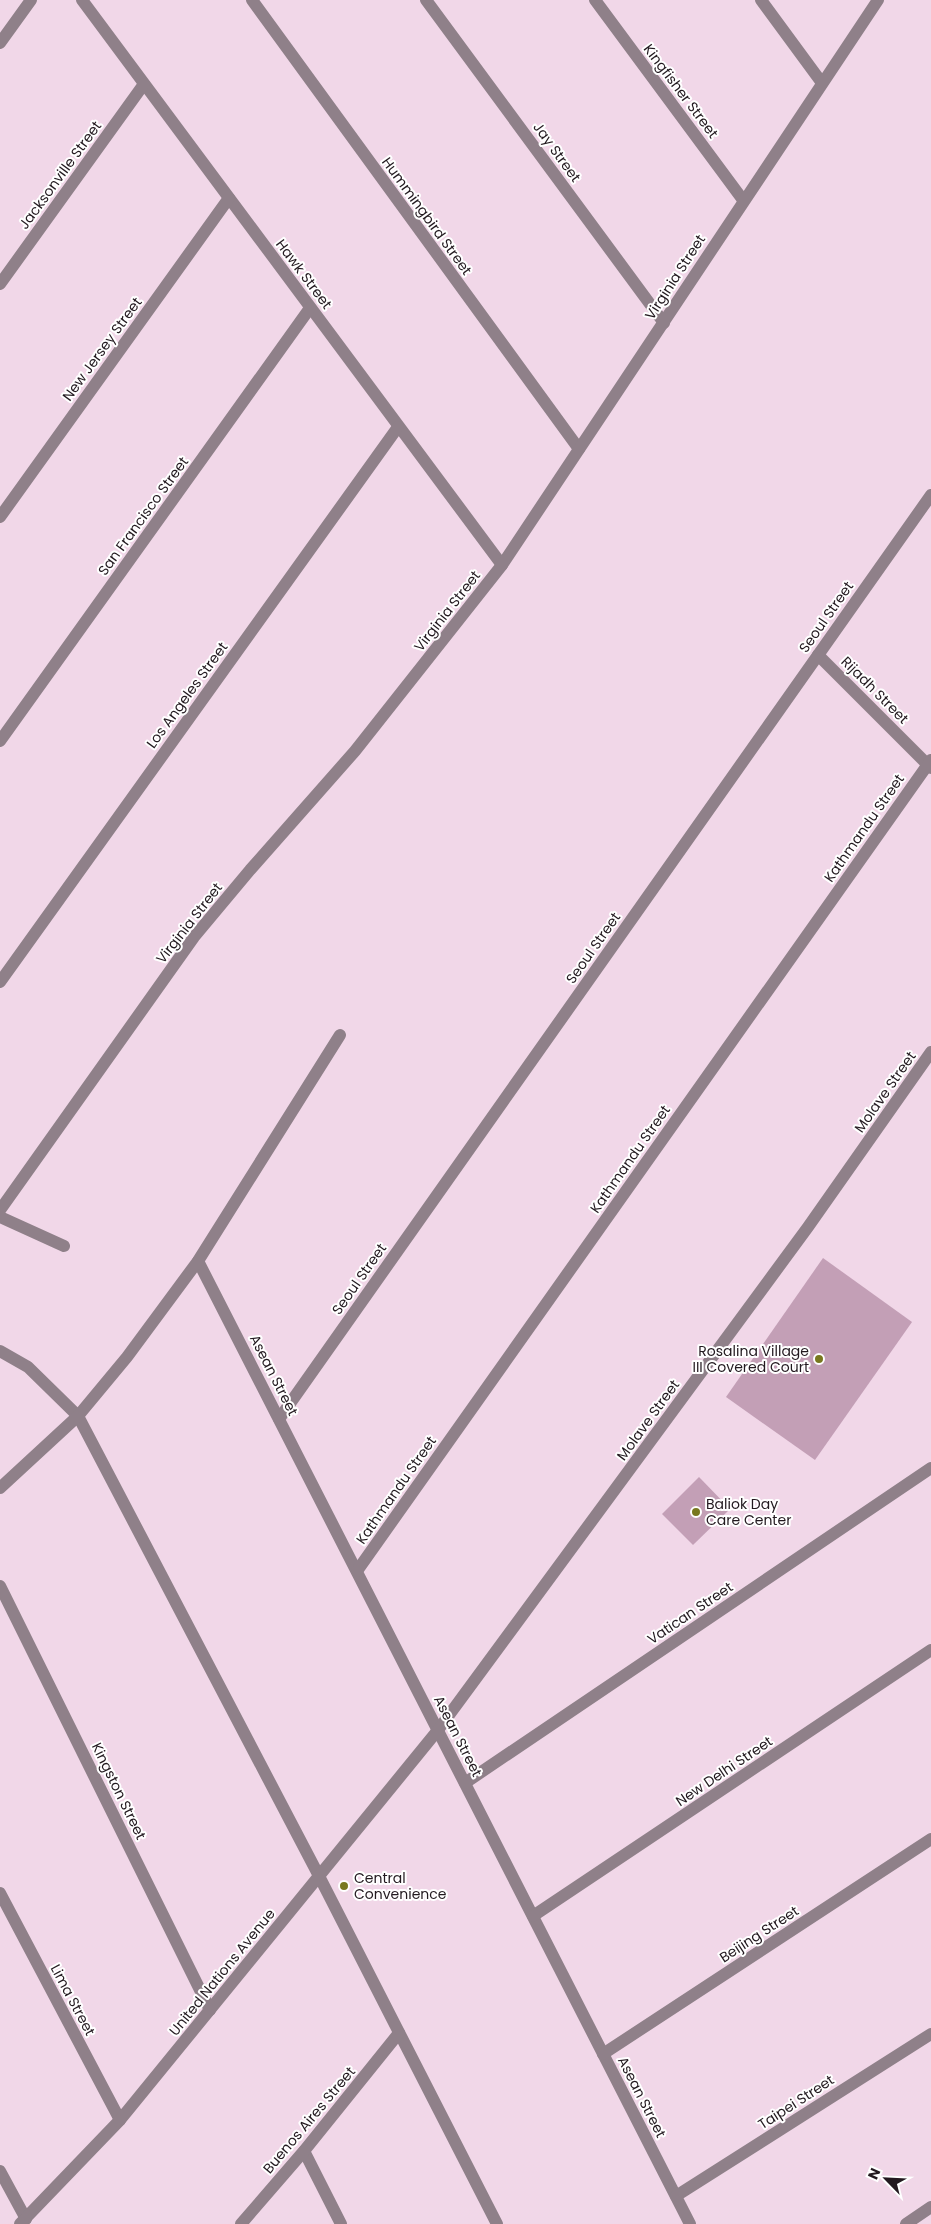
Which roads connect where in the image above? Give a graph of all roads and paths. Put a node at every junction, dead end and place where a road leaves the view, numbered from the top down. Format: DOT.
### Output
graph roads {
  1 [pos="31,0"];
  2 [pos="82,0"];
  3 [pos="252,0"];
  4 [pos="426,0"];
  5 [pos="594,0"];
  6 [pos="761,0"];
  7 [pos="878,0"];
  8 [pos="0,43"];
  9 [pos="822,83"];
  10 [pos="144,84"];
  11 [pos="228,198"];
  12 [pos="743,200"];
  13 [pos="0,284"];
  14 [pos="310,308"];
  15 [pos="664,323"];
  16 [pos="398,427"];
  17 [pos="579,449"];
  18 [pos="931,495"];
  19 [pos="0,517"];
  20 [pos="502,565"];
  21 [pos="818,655"];
  22 [pos="0,740"];
  23 [pos="930,764"];
  24 [pos="0,982"];
  25 [pos="340,1035"];
  26 [pos="931,1052"];
  27 [pos="0,1210"];
  28 [pos="0,1217"];
  29 [pos="64,1246"];
  30 [pos="198,1262"];
  31 [pos="0,1351"];
  32 [pos="78,1416"];
  33 [pos="279,1419"];
  34 [pos="931,1468"];
  35 [pos="0,1488"];
  36 [pos="357,1571"];
  37 [pos="0,1586"];
  38 [pos="931,1650"];
  39 [pos="438,1730"];
  40 [pos="465,1783"];
  41 [pos="931,1839"];
  42 [pos="319,1876"];
  43 [pos="0,1894"];
  44 [pos="533,1916"];
  45 [pos="210,2010"];
  46 [pos="399,2033"];
  47 [pos="931,2034"];
  48 [pos="603,2054"];
  49 [pos="120,2120"];
  50 [pos="304,2151"];
  51 [pos="0,2171"];
  52 [pos="676,2196"];
  53 [pos="931,2207"];
  54 [pos="23,2222"];
  55 [pos="241,2224"];
  56 [pos="341,2224"];
  57 [pos="497,2224"];
  58 [pos="690,2224"];
  59 [pos="906,2224"];
  1 -- 8 [label="street"];
  2 -- 10 [label="street, Hawk Street"];
  3 -- 17 [label="street, Hummingbird Street"];
  4 -- 15 [label="street, Jay Street"];
  5 -- 12 [label="street, Kingfisher Street"];
  6 -- 9 [label="street"];
  7 -- 9 [label="street, Virginia Street"];
  9 -- 12 [label="street, Virginia Street"];
  10 -- 11 [label="street, Hawk Street"];
  10 -- 13 [label="street, Jacksonville Street"];
  11 -- 14 [label="street, Hawk Street"];
  11 -- 19 [label="street, New Jersey Street"];
  12 -- 15 [label="street, Virginia Street"];
  14 -- 16 [label="street, Hawk Street"];
  14 -- 22 [label="street, San Francisco Street"];
  15 -- 17 [label="street, Virginia Street"];
  16 -- 20 [label="street, Hawk Street"];
  16 -- 24 [label="street, Los Angeles Street"];
  17 -- 20 [label="street, Virginia Street"];
  18 -- 21 [label="street, Seoul Street"];
  20 -- 27 [label="street, Virginia Street"];
  21 -- 23 [label="street, Rijadh Street"];
  21 -- 33 [label="street, Seoul Street"];
  23 -- 36 [label="street, Kathmandu Street"];
  25 -- 30 [label="street"];
  26 -- 39 [label="street, Molave Street"];
  28 -- 29 [label="street"];
  30 -- 32 [label="street"];
  30 -- 33 [label="street, Asean Street"];
  31 -- 32 [label="street"];
  32 -- 35 [label="street"];
  32 -- 42 [label="street"];
  33 -- 36 [label="street, Asean Street"];
  34 -- 40 [label="street, Vatican Street"];
  36 -- 39 [label="street, Asean Street"];
  37 -- 45 [label="street, Kingston Street"];
  38 -- 44 [label="street, New Delhi Street"];
  39 -- 40 [label="street, Asean Street"];
  39 -- 42 [label="street, United Nations Avenue"];
  40 -- 44 [label="street, Asean Street"];
  41 -- 48 [label="street, Beijing Street"];
  42 -- 45 [label="street, United Nations Avenue"];
  42 -- 46 [label="street"];
  43 -- 49 [label="street, Lima Street"];
  44 -- 48 [label="street, Asean Street"];
  45 -- 49 [label="street, United Nations Avenue"];
  46 -- 50 [label="street, Buenos Aires Street"];
  46 -- 57 [label="street"];
  47 -- 52 [label="street, Taipei Street"];
  48 -- 52 [label="street, Asean Street"];
  49 -- 54 [label="street, United Nations Avenue"];
  50 -- 55 [label="street, Buenos Aires Street"];
  50 -- 56 [label="street"];
  51 -- 54 [label="street"];
  52 -- 58 [label="street, Asean Street"];
  53 -- 59 [label="street"];
}
